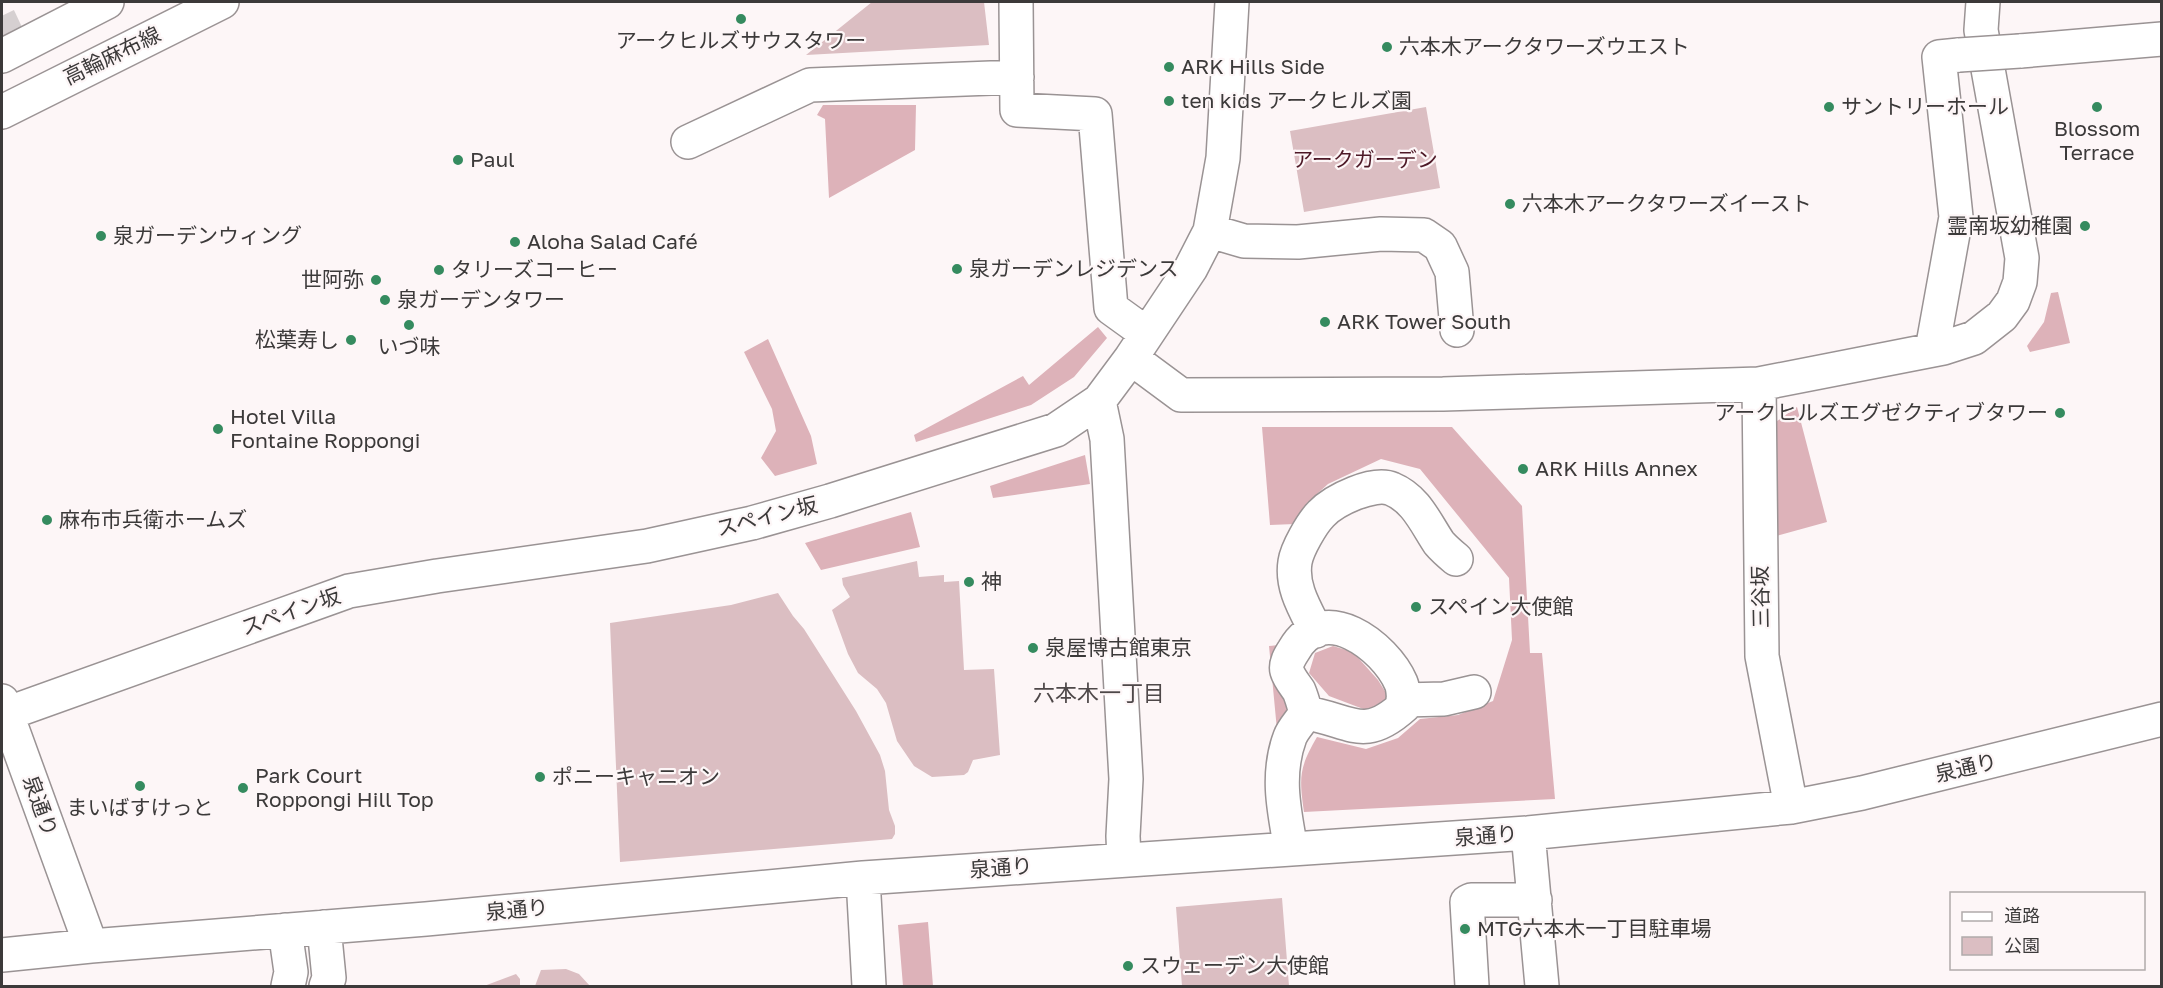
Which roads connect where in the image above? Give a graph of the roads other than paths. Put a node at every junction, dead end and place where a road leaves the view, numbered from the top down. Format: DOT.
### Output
graph roads {
  1 [pos="65,2"];
  2 [pos="107,2"];
  3 [pos="222,2"];
  4 [pos="1016,2"];
  5 [pos="1232,2"];
  6 [pos="1983,2"];
  7 [pos="21,25"];
  8 [pos="2162,39"];
  9 [pos="2,56"];
  10 [pos="1017,77"];
  11 [pos="2,112"];
  12 [pos="688,142"];
  13 [pos="1210,231"];
  14 [pos="1457,330"];
  15 [pos="1139,346"];
  16 [pos="1932,351"];
  17 [pos="1759,384"];
  18 [pos="1099,401"];
  19 [pos="1456,559"];
  20 [pos="1316,631"];
  21 [pos="1474,692"];
  22 [pos="1403,700"];
  23 [pos="4,708"];
  24 [pos="1306,713"];
  25 [pos="2162,719"];
  26 [pos="1791,807"];
  27 [pos="1528,833"];
  28 [pos="1291,849"];
  29 [pos="1125,860"];
  30 [pos="863,878"];
  31 [pos="1535,900"];
  32 [pos="324,927"];
  33 [pos="285,930"];
  34 [pos="91,945"];
  35 [pos="2,956"];
  36 [pos="288,987"];
  37 [pos="326,987"];
  38 [pos="869,987"];
  39 [pos="1472,987"];
  40 [pos="1542,987"];
  1 -- 7 [label="main road"];
  2 -- 9 [label="main road"];
  3 -- 11 [label="main road, 高輪麻布線"];
  4 -- 10 [label="main road"];
  5 -- 13 [label="main road, スペイン坂"];
  6 -- 16 [label="main road"];
  8 -- 16 [label="main road, bridge"];
  10 -- 12 [label="main road"];
  10 -- 15 [label="main road"];
  13 -- 14 [label="main road"];
  13 -- 15 [label="main road, スペイン坂"];
  15 -- 17 [label="main road"];
  15 -- 18 [label="main road, スペイン坂"];
  16 -- 17 [label="main road"];
  17 -- 26 [label="main road, 三谷坂"];
  18 -- 23 [label="main road, スペイン坂"];
  18 -- 29 [label="main road"];
  19 -- 20 [label="main road"];
  20 -- 22 [label="main road"];
  20 -- 24 [label="main road"];
  21 -- 22 [label="main road"];
  22 -- 24 [label="main road"];
  23 -- 34 [label="main road, 泉通り"];
  24 -- 28 [label="main road"];
  25 -- 26 [label="main road, 泉通り"];
  26 -- 27 [label="main road, 泉通り"];
  27 -- 28 [label="main road, 泉通り"];
  27 -- 31 [label="main road"];
  28 -- 29 [label="main road, 泉通り"];
  29 -- 30 [label="main road, 泉通り"];
  30 -- 32 [label="main road, 泉通り"];
  30 -- 38 [label="main road"];
  31 -- 39 [label="main road"];
  31 -- 40 [label="main road"];
  32 -- 33 [label="main road, 泉通り"];
  32 -- 37 [label="main road"];
  33 -- 34 [label="main road, 泉通り"];
  33 -- 36 [label="main road"];
  34 -- 35 [label="main road"];
}
